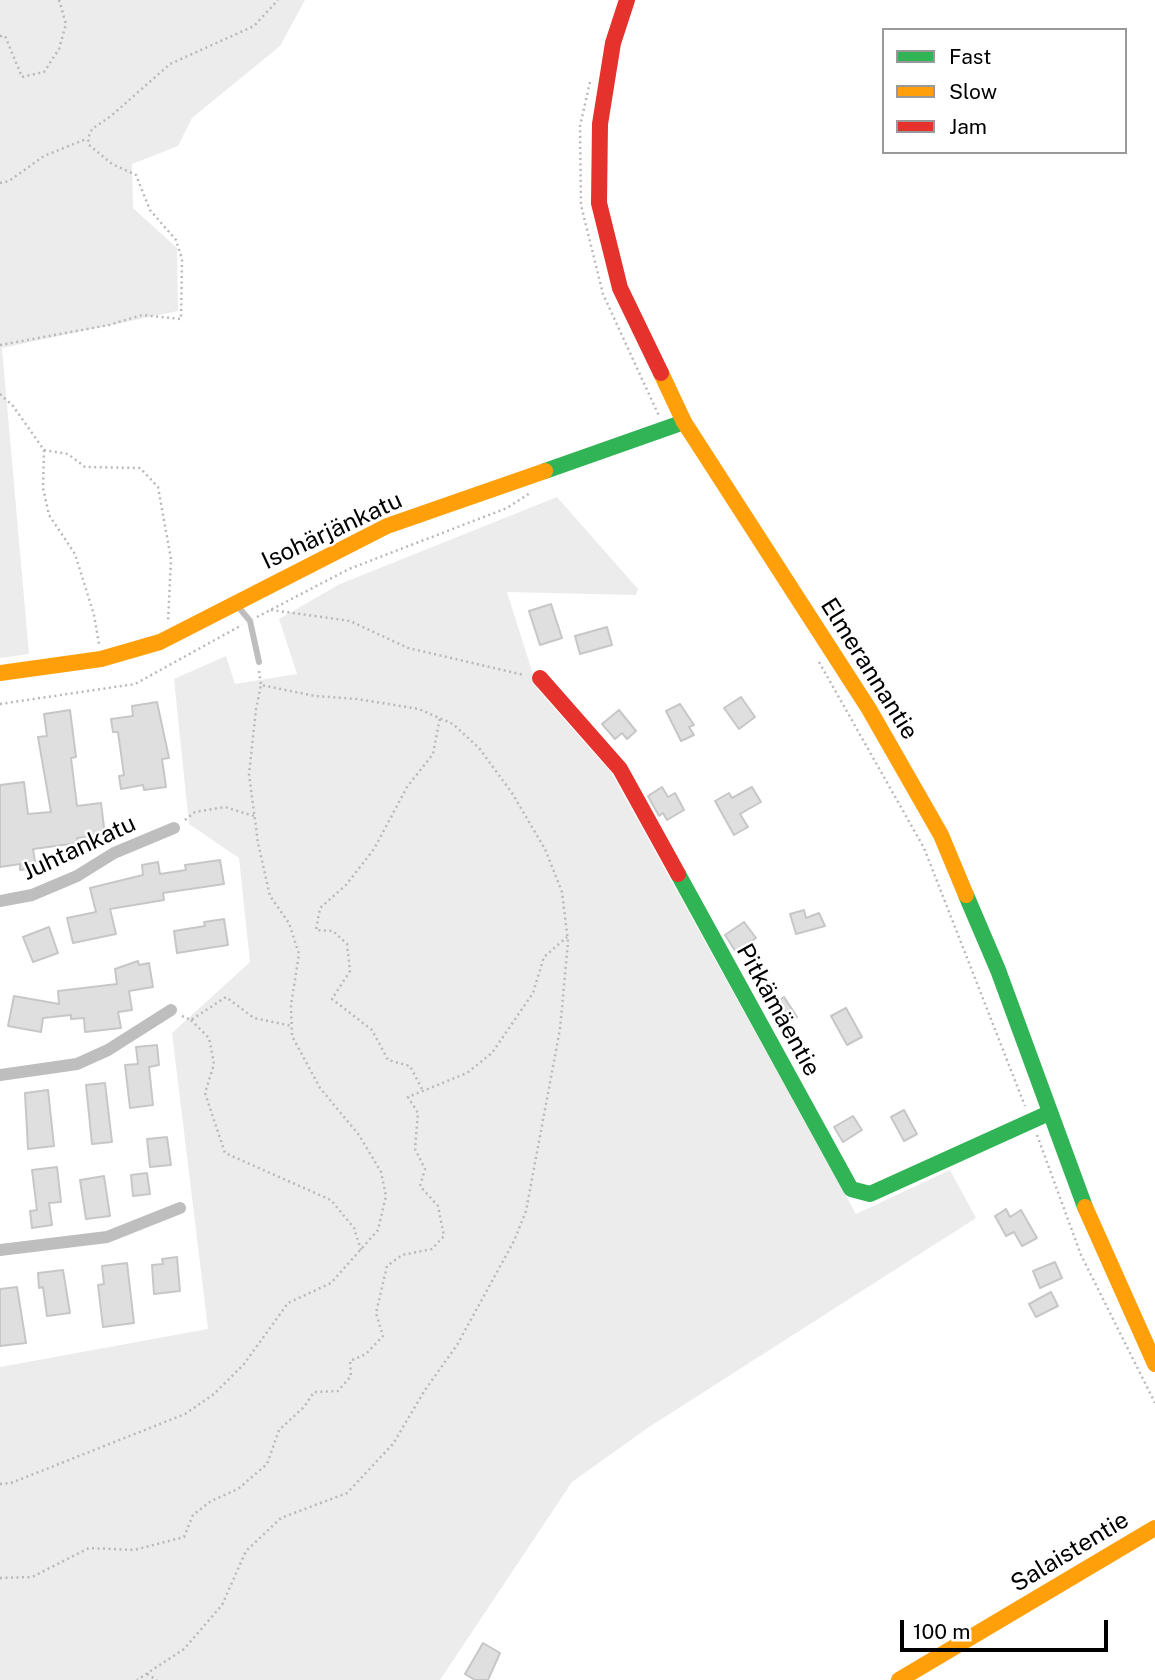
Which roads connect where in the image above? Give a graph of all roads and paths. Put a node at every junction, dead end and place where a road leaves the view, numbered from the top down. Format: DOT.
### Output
graph roads {
  1 [pos="59,0"];
  2 [pos="278,0"];
  3 [pos="627,0"];
  4 [pos="0,36"];
  5 [pos="592,72"];
  6 [pos="88,138"];
  7 [pos="0,183"];
  8 [pos="0,345"];
  9 [pos="0,394"];
  10 [pos="684,422"];
  11 [pos="666,428"];
  12 [pos="44,450"];
  13 [pos="539,488"];
  14 [pos="235,603"];
  15 [pos="271,610"];
  16 [pos="250,621"];
  17 [pos="171,636"];
  18 [pos="815,656"];
  19 [pos="101,659"];
  20 [pos="259,662"];
  21 [pos="0,673"];
  22 [pos="540,678"];
  23 [pos="261,685"];
  24 [pos="0,704"];
  25 [pos="440,718"];
  26 [pos="254,816"];
  27 [pos="174,828"];
  28 [pos="0,901"];
  29 [pos="567,937"];
  30 [pos="171,1010"];
  31 [pos="191,1020"];
  32 [pos="292,1026"];
  33 [pos="0,1075"];
  34 [pos="422,1089"];
  35 [pos="1049,1112"];
  36 [pos="1031,1119"];
  37 [pos="180,1208"];
  38 [pos="0,1250"];
  39 [pos="361,1250"];
  40 [pos="1155,1363"];
  41 [pos="1155,1403"];
  42 [pos="0,1484"];
  43 [pos="1155,1528"];
  44 [pos="0,1578"];
  45 [pos="147,1674"];
  46 [pos="137,1680"];
  47 [pos="157,1680"];
  48 [pos="899,1680"];
  1 -- 4 [label="path"];
  2 -- 6 [label="path"];
  3 -- 10 [label="street, Elmerannantie"];
  5 -- 11 [label="path"];
  6 -- 7 [label="path"];
  6 -- 8 [label="path"];
  9 -- 12 [label="path"];
  10 -- 11 [label="street, Isohärjänkatu"];
  10 -- 35 [label="street, Elmerannantie"];
  11 -- 14 [label="street, Isohärjänkatu"];
  12 -- 17 [label="path"];
  12 -- 19 [label="path"];
  13 -- 15 [label="path"];
  14 -- 16 [label="lane"];
  14 -- 17 [label="street, Isohärjänkatu"];
  15 -- 16 [label="path"];
  15 -- 22 [label="path"];
  16 -- 20 [label="lane"];
  16 -- 24 [label="path"];
  17 -- 19 [label="street, Isohärjänkatu"];
  18 -- 36 [label="path"];
  19 -- 21 [label="street, Isohärjänkatu"];
  20 -- 23 [label="path"];
  22 -- 36 [label="street, Pitkämäentie"];
  23 -- 25 [label="path"];
  23 -- 26 [label="path"];
  25 -- 29 [label="path"];
  25 -- 34 [label="path"];
  26 -- 27 [label="path"];
  26 -- 32 [label="path"];
  27 -- 28 [label="street, Juhtankatu"];
  29 -- 34 [label="path"];
  29 -- 45 [label="path"];
  30 -- 31 [label="path"];
  30 -- 33 [label="street"];
  31 -- 32 [label="path"];
  31 -- 39 [label="path"];
  32 -- 39 [label="path"];
  34 -- 44 [label="path"];
  35 -- 36 [label="street, Pitkämäentie"];
  35 -- 40 [label="street, Elmerannantie"];
  36 -- 41 [label="path"];
  37 -- 38 [label="street"];
  39 -- 42 [label="path"];
  43 -- 48 [label="street, Salaistentie"];
  45 -- 46 [label="path"];
  45 -- 47 [label="path"];
}
